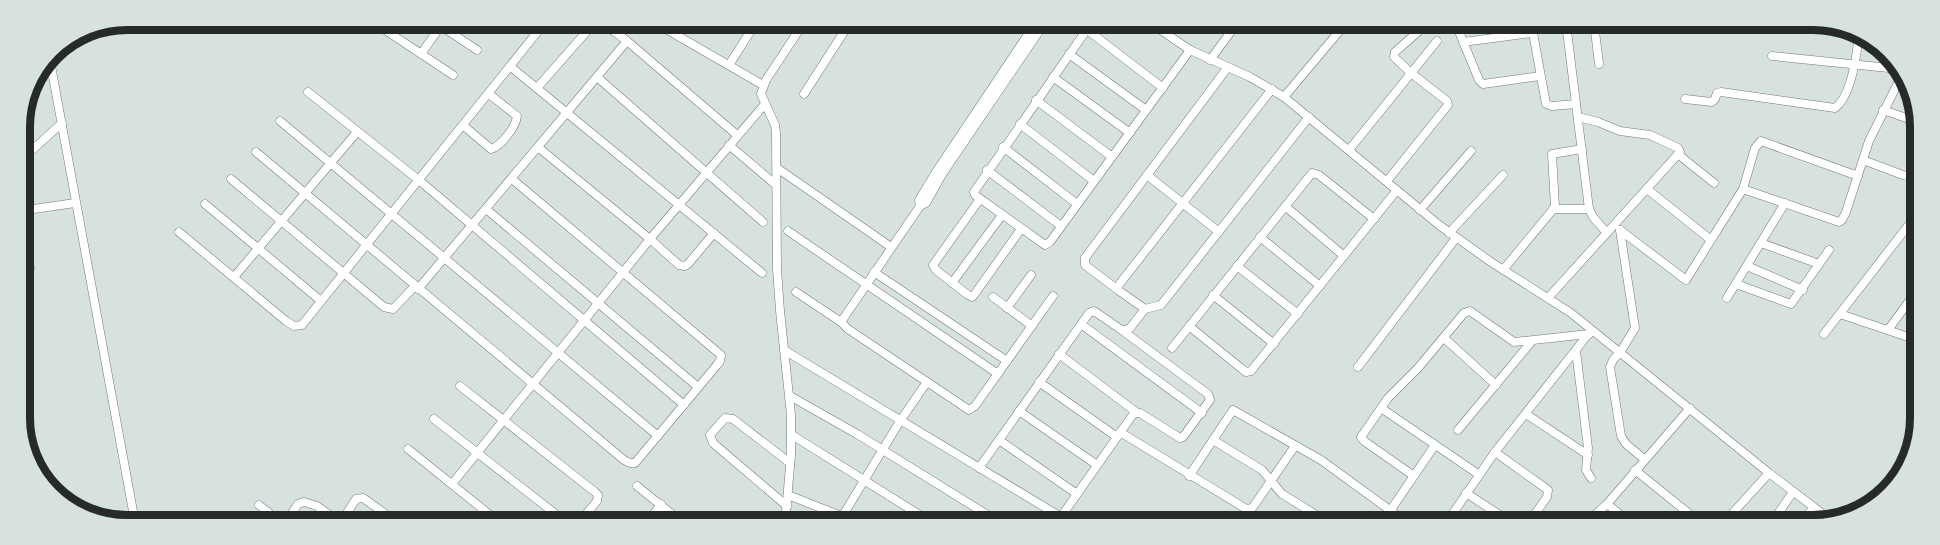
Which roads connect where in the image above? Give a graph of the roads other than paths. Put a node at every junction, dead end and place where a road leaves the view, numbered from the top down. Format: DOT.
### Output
graph roads {
  1 [pos="385,30"];
  2 [pos="438,30"];
  3 [pos="452,30"];
  4 [pos="539,30"];
  5 [pos="586,30"];
  6 [pos="611,30"];
  7 [pos="668,30"];
  8 [pos="747,30"];
  9 [pos="799,30"];
  10 [pos="845,30"];
  11 [pos="1036,30"];
  12 [pos="1085,30"];
  13 [pos="1087,30"];
  14 [pos="1161,30"];
  15 [pos="1232,30"];
  16 [pos="1340,30"];
  17 [pos="1421,30"];
  18 [pos="1458,30"];
  19 [pos="1532,30"];
  20 [pos="1567,30"];
  21 [pos="1595,30"];
  22 [pos="750,32"];
  23 [pos="1532,33"];
  24 [pos="627,41"];
  25 [pos="1437,41"];
  26 [pos="1858,41"];
  27 [pos="1463,42"];
  28 [pos="477,50"];
  29 [pos="1190,50"];
  30 [pos="421,54"];
  31 [pos="1069,54"];
  32 [pos="1772,56"];
  33 [pos="1210,60"];
  34 [pos="1599,64"];
  35 [pos="729,65"];
  36 [pos="1856,65"];
  37 [pos="51,67"];
  38 [pos="511,67"];
  39 [pos="1228,67"];
  40 [pos="1890,68"];
  41 [pos="1411,73"];
  42 [pos="453,75"];
  43 [pos="1540,76"];
  44 [pos="597,77"];
  45 [pos="1053,77"];
  46 [pos="1898,82"];
  47 [pos="763,85"];
  48 [pos="537,88"];
  49 [pos="1163,88"];
  50 [pos="1272,89"];
  51 [pos="308,92"];
  52 [pos="489,94"];
  53 [pos="804,94"];
  54 [pos="1284,97"];
  55 [pos="1685,99"];
  56 [pos="1036,100"];
  57 [pos="765,104"];
  58 [pos="1576,104"];
  59 [pos="1146,110"];
  60 [pos="1883,110"];
  61 [pos="568,112"];
  62 [pos="1309,117"];
  63 [pos="1578,117"];
  64 [pos="1909,119"];
  65 [pos="280,122"];
  66 [pos="62,123"];
  67 [pos="1020,124"];
  68 [pos="464,126"];
  69 [pos="357,132"];
  70 [pos="1130,133"];
  71 [pos="737,135"];
  72 [pos="729,145"];
  73 [pos="1003,147"];
  74 [pos="539,148"];
  75 [pos="1582,149"];
  76 [pos="1349,150"];
  77 [pos="1471,151"];
  78 [pos="30,152"];
  79 [pos="256,152"];
  80 [pos="1678,155"];
  81 [pos="1112,157"];
  82 [pos="1863,160"];
  83 [pos="330,164"];
  84 [pos="777,168"];
  85 [pos="987,170"];
  86 [pos="706,172"];
  87 [pos="1903,174"];
  88 [pos="1147,175"];
  89 [pos="1503,175"];
  90 [pos="1858,176"];
  91 [pos="231,179"];
  92 [pos="512,179"];
  93 [pos="420,181"];
  94 [pos="1094,181"];
  95 [pos="1387,181"];
  96 [pos="1714,183"];
  97 [pos="776,185"];
  98 [pos="1647,189"];
  99 [pos="1743,189"];
  100 [pos="1397,190"];
  101 [pos="305,193"];
  102 [pos="980,200"];
  103 [pos="75,202"];
  104 [pos="679,203"];
  105 [pos="1183,203"];
  106 [pos="1785,203"];
  107 [pos="205,204"];
  108 [pos="1077,204"];
  109 [pos="1285,206"];
  110 [pos="30,209"];
  111 [pos="486,209"];
  112 [pos="1553,209"];
  113 [pos="1590,209"];
  114 [pos="1420,210"];
  115 [pos="392,214"];
  116 [pos="1002,215"];
  117 [pos="1374,219"];
  118 [pos="283,220"];
  119 [pos="763,222"];
  120 [pos="1910,223"];
  121 [pos="471,226"];
  122 [pos="1061,226"];
  123 [pos="1618,227"];
  124 [pos="1021,229"];
  125 [pos="179,231"];
  126 [pos="788,231"];
  127 [pos="1219,232"];
  128 [pos="714,233"];
  129 [pos="1607,233"];
  130 [pos="1453,235"];
  131 [pos="1260,237"];
  132 [pos="650,238"];
  133 [pos="1711,240"];
  134 [pos="1761,243"];
  135 [pos="366,245"];
  136 [pos="891,248"];
  137 [pos="258,249"];
  138 [pos="1829,250"];
  139 [pos="1344,256"];
  140 [pos="444,257"];
  141 [pos="1819,264"];
  142 [pos="1237,266"];
  143 [pos="1747,266"];
  144 [pos="1503,270"];
  145 [pos="345,272"];
  146 [pos="623,272"];
  147 [pos="874,272"];
  148 [pos="762,273"];
  149 [pos="1031,275"];
  150 [pos="234,277"];
  151 [pos="952,283"];
  152 [pos="866,284"];
  153 [pos="1736,284"];
  154 [pos="1320,286"];
  155 [pos="416,287"];
  156 [pos="1119,290"];
  157 [pos="1803,290"];
  158 [pos="796,292"];
  159 [pos="1053,296"];
  160 [pos="1213,296"];
  161 [pos="993,297"];
  162 [pos="1548,298"];
  163 [pos="1727,298"];
  164 [pos="1910,300"];
  165 [pos="321,301"];
  166 [pos="597,303"];
  167 [pos="1007,308"];
  168 [pos="1145,309"];
  169 [pos="1298,314"];
  170 [pos="1840,314"];
  171 [pos="583,321"];
  172 [pos="841,322"];
  173 [pos="1081,324"];
  174 [pos="1032,326"];
  175 [pos="1189,326"];
  176 [pos="1888,330"];
  177 [pos="1124,331"];
  178 [pos="1591,332"];
  179 [pos="1824,334"];
  180 [pos="1444,338"];
  181 [pos="1910,338"];
  182 [pos="1532,341"];
  183 [pos="1274,344"];
  184 [pos="1172,348"];
  185 [pos="784,350"];
  186 [pos="1576,351"];
  187 [pos="1621,351"];
  188 [pos="558,352"];
  189 [pos="1059,354"];
  190 [pos="1007,361"];
  191 [pos="1358,367"];
  192 [pos="998,374"];
  193 [pos="927,382"];
  194 [pos="1040,382"];
  195 [pos="532,384"];
  196 [pos="1496,385"];
  197 [pos="460,386"];
  198 [pos="698,387"];
  199 [pos="790,396"];
  200 [pos="684,405"];
  201 [pos="1381,408"];
  202 [pos="1689,408"];
  203 [pos="1019,411"];
  204 [pos="1136,412"];
  205 [pos="1202,413"];
  206 [pos="1526,414"];
  207 [pos="434,419"];
  208 [pos="503,420"];
  209 [pos="900,421"];
  210 [pos="1458,430"];
  211 [pos="1118,434"];
  212 [pos="792,435"];
  213 [pos="658,436"];
  214 [pos="999,440"];
  215 [pos="1213,440"];
  216 [pos="1435,445"];
  217 [pos="1295,446"];
  218 [pos="408,449"];
  219 [pos="883,450"];
  220 [pos="1495,452"];
  221 [pos="477,453"];
  222 [pos="1588,455"];
  223 [pos="1644,459"];
  224 [pos="790,463"];
  225 [pos="1097,465"];
  226 [pos="979,468"];
  227 [pos="1635,470"];
  228 [pos="1769,473"];
  229 [pos="1478,474"];
  230 [pos="1189,476"];
  231 [pos="1414,476"];
  232 [pos="1591,478"];
  233 [pos="864,480"];
  234 [pos="1273,480"];
  235 [pos="452,484"];
  236 [pos="637,486"];
  237 [pos="1793,492"];
  238 [pos="1466,493"];
  239 [pos="1077,494"];
  240 [pos="788,495"];
  241 [pos="661,504"];
  242 [pos="1607,504"];
  243 [pos="259,505"];
  244 [pos="787,506"];
  245 [pos="1813,508"];
  246 [pos="1390,511"];
  247 [pos="1822,514"];
  248 [pos="134,515"];
  249 [pos="271,515"];
  250 [pos="291,515"];
  251 [pos="330,515"];
  252 [pos="345,515"];
  253 [pos="387,515"];
  254 [pos="490,515"];
  255 [pos="557,515"];
  256 [pos="586,515"];
  257 [pos="653,515"];
  258 [pos="674,515"];
  259 [pos="786,515"];
  260 [pos="837,515"];
  261 [pos="843,515"];
  262 [pos="920,515"];
  263 [pos="988,515"];
  264 [pos="1050,515"];
  265 [pos="1063,515"];
  266 [pos="1316,515"];
  267 [pos="1395,515"];
  268 [pos="1452,515"];
  269 [pos="1500,515"];
  270 [pos="1534,515"];
  271 [pos="1595,515"];
  272 [pos="1621,515"];
  273 [pos="1691,515"];
  274 [pos="1731,515"];
  275 [pos="1777,515"];
  276 [pos="1808,515"];
  1 -- 30 [label="street"];
  2 -- 30 [label="street"];
  3 -- 28 [label="street"];
  4 -- 38 [label="street"];
  5 -- 48 [label="street"];
  6 -- 24 [label="street"];
  7 -- 35 [label="street"];
  8 -- 22 [label="street"];
  9 -- 47 [label="street"];
  10 -- 53 [label="street"];
  11 -- 136 [label="street"];
  12 -- 31 [label="street"];
  13 -- 49 [label="street"];
  14 -- 29 [label="street"];
  15 -- 33 [label="street"];
  16 -- 54 [label="street"];
  17 -- 41 [label="street"];
  18 -- 27 [label="street"];
  19 -- 23 [label="street"];
  20 -- 58 [label="street"];
  21 -- 34 [label="street"];
  22 -- 35 [label="street"];
  23 -- 27 [label="street"];
  23 -- 43 [label="street"];
  24 -- 44 [label="street"];
  24 -- 71 [label="street"];
  25 -- 41 [label="street"];
  26 -- 36 [label="street"];
  27 -- 43 [label="street"];
  29 -- 33 [label="street"];
  29 -- 49 [label="street"];
  30 -- 42 [label="street"];
  31 -- 45 [label="street"];
  31 -- 59 [label="street"];
  32 -- 36 [label="street"];
  33 -- 39 [label="street"];
  35 -- 47 [label="street"];
  36 -- 40 [label="street"];
  36 -- 55 [label="street"];
  37 -- 66 [label="street"];
  38 -- 48 [label="street"];
  38 -- 52 [label="street"];
  39 -- 50 [label="street"];
  39 -- 88 [label="street"];
  41 -- 76 [label="street"];
  41 -- 95 [label="street"];
  43 -- 58 [label="street"];
  44 -- 61 [label="street"];
  44 -- 86 [label="street"];
  45 -- 56 [label="street"];
  45 -- 70 [label="street"];
  46 -- 60 [label="street"];
  47 -- 57 [label="street"];
  48 -- 61 [label="street"];
  49 -- 59 [label="street"];
  50 -- 54 [label="street"];
  50 -- 105 [label="street"];
  51 -- 69 [label="street"];
  52 -- 68 [label="street"];
  52 -- 68 [label="street"];
  54 -- 62 [label="street"];
  56 -- 67 [label="street"];
  56 -- 81 [label="street"];
  57 -- 71 [label="street"];
  57 -- 84 [label="street"];
  58 -- 63 [label="street"];
  59 -- 70 [label="street"];
  60 -- 64 [label="street"];
  60 -- 82 [label="street"];
  61 -- 74 [label="street"];
  61 -- 104 [label="street"];
  62 -- 76 [label="street"];
  62 -- 127 [label="street"];
  63 -- 75 [label="street"];
  63 -- 80 [label="street"];
  65 -- 83 [label="street"];
  66 -- 78 [label="street"];
  66 -- 103 [label="street"];
  67 -- 73 [label="street"];
  67 -- 94 [label="street"];
  68 -- 93 [label="street"];
  69 -- 83 [label="street"];
  69 -- 93 [label="street"];
  70 -- 81 [label="street"];
  71 -- 72 [label="street"];
  72 -- 86 [label="street"];
  72 -- 97 [label="street"];
  73 -- 85 [label="street"];
  73 -- 108 [label="street"];
  74 -- 92 [label="street"];
  74 -- 132 [label="street"];
  75 -- 112 [label="street"];
  75 -- 113 [label="street"];
  76 -- 95 [label="street"];
  77 -- 114 [label="street"];
  79 -- 101 [label="street"];
  80 -- 96 [label="street"];
  80 -- 98 [label="street"];
  81 -- 94 [label="street"];
  82 -- 87 [label="street"];
  82 -- 90 [label="street"];
  83 -- 101 [label="street"];
  83 -- 115 [label="street"];
  84 -- 97 [label="street"];
  84 -- 136 [label="street"];
  85 -- 102 [label="street"];
  85 -- 122 [label="street"];
  86 -- 104 [label="street"];
  86 -- 119 [label="street"];
  88 -- 105 [label="street"];
  88 -- 156 [label="street"];
  89 -- 130 [label="street"];
  90 -- 99 [label="street"];
  90 -- 106 [label="street"];
  91 -- 118 [label="street"];
  92 -- 111 [label="street"];
  92 -- 146 [label="street"];
  93 -- 115 [label="street"];
  93 -- 121 [label="street"];
  94 -- 108 [label="street"];
  95 -- 100 [label="street"];
  97 -- 185 [label="street"];
  98 -- 123 [label="street"];
  98 -- 133 [label="street"];
  99 -- 106 [label="street"];
  99 -- 133 [label="street"];
  100 -- 114 [label="street"];
  100 -- 117 [label="street"];
  101 -- 118 [label="street"];
  101 -- 135 [label="street"];
  102 -- 116 [label="street"];
  102 -- 151 [label="street"];
  103 -- 110 [label="street"];
  103 -- 248 [label="street"];
  104 -- 128 [label="street"];
  104 -- 132 [label="street"];
  105 -- 127 [label="street"];
  105 -- 156 [label="street"];
  106 -- 134 [label="street"];
  107 -- 137 [label="street"];
  108 -- 122 [label="street"];
  109 -- 117 [label="street"];
  109 -- 131 [label="street"];
  109 -- 139 [label="street"];
  111 -- 121 [label="street"];
  111 -- 166 [label="street"];
  112 -- 113 [label="street"];
  112 -- 144 [label="street"];
  113 -- 129 [label="street"];
  114 -- 130 [label="street"];
  115 -- 135 [label="street"];
  115 -- 140 [label="street"];
  116 -- 124 [label="street"];
  116 -- 151 [label="street"];
  117 -- 139 [label="street"];
  118 -- 137 [label="street"];
  118 -- 145 [label="street"];
  120 -- 170 [label="street"];
  121 -- 140 [label="street"];
  121 -- 171 [label="street"];
  122 -- 124 [label="street"];
  123 -- 129 [label="street"];
  123 -- 133 [label="street"];
  123 -- 187 [label="street"];
  124 -- 151 [label="street"];
  125 -- 150 [label="street"];
  126 -- 152 [label="street"];
  127 -- 168 [label="street"];
  128 -- 132 [label="street"];
  128 -- 148 [label="street"];
  129 -- 162 [label="street"];
  130 -- 144 [label="street"];
  130 -- 191 [label="street"];
  131 -- 142 [label="street"];
  131 -- 154 [label="street"];
  132 -- 146 [label="street"];
  134 -- 141 [label="street"];
  134 -- 143 [label="street"];
  135 -- 145 [label="street"];
  135 -- 155 [label="street"];
  136 -- 147 [label="street"];
  137 -- 150 [label="street"];
  137 -- 165 [label="street"];
  138 -- 141 [label="street"];
  139 -- 154 [label="street"];
  140 -- 155 [label="street"];
  140 -- 188 [label="street"];
  141 -- 157 [label="street"];
  142 -- 160 [label="street"];
  142 -- 169 [label="street"];
  143 -- 153 [label="street"];
  143 -- 157 [label="street"];
  144 -- 162 [label="street"];
  145 -- 155 [label="street"];
  145 -- 165 [label="street"];
  146 -- 166 [label="street"];
  146 -- 198 [label="street"];
  147 -- 152 [label="street"];
  147 -- 190 [label="street"];
  149 -- 167 [label="street"];
  150 -- 165 [label="street"];
  152 -- 172 [label="street"];
  152 -- 192 [label="street"];
  153 -- 157 [label="street"];
  153 -- 163 [label="street"];
  154 -- 169 [label="street"];
  155 -- 195 [label="street"];
  156 -- 168 [label="street"];
  158 -- 172 [label="street"];
  159 -- 174 [label="street"];
  160 -- 175 [label="street"];
  160 -- 183 [label="street"];
  161 -- 167 [label="street"];
  162 -- 178 [label="street"];
  164 -- 176 [label="street"];
  166 -- 171 [label="street"];
  166 -- 198 [label="street"];
  167 -- 174 [label="street"];
  168 -- 177 [label="street"];
  169 -- 183 [label="street"];
  170 -- 176 [label="street"];
  170 -- 179 [label="street"];
  171 -- 188 [label="street"];
  171 -- 200 [label="street"];
  172 -- 193 [label="street"];
  173 -- 177 [label="street"];
  173 -- 189 [label="street"];
  173 -- 205 [label="street"];
  174 -- 190 [label="street"];
  175 -- 183 [label="street"];
  175 -- 184 [label="street"];
  176 -- 181 [label="street"];
  177 -- 205 [label="street"];
  178 -- 182 [label="street"];
  178 -- 186 [label="street"];
  178 -- 187 [label="street"];
  180 -- 182 [label="street"];
  180 -- 196 [label="street"];
  180 -- 201 [label="street"];
  182 -- 196 [label="street"];
  185 -- 199 [label="street"];
  185 -- 209 [label="street"];
  186 -- 206 [label="street"];
  186 -- 222 [label="street"];
  187 -- 202 [label="street"];
  187 -- 223 [label="street"];
  188 -- 195 [label="street"];
  188 -- 213 [label="street"];
  189 -- 194 [label="street"];
  189 -- 204 [label="street"];
  190 -- 192 [label="street"];
  192 -- 193 [label="street"];
  193 -- 209 [label="street"];
  194 -- 203 [label="street"];
  194 -- 211 [label="street"];
  195 -- 208 [label="street"];
  195 -- 213 [label="street"];
  196 -- 210 [label="street"];
  197 -- 208 [label="street"];
  198 -- 200 [label="street"];
  199 -- 212 [label="street"];
  199 -- 219 [label="street"];
  200 -- 213 [label="street"];
  201 -- 216 [label="street"];
  201 -- 231 [label="street"];
  202 -- 223 [label="street"];
  202 -- 228 [label="street"];
  203 -- 214 [label="street"];
  203 -- 225 [label="street"];
  204 -- 205 [label="street"];
  204 -- 211 [label="street"];
  206 -- 220 [label="street"];
  206 -- 222 [label="street"];
  207 -- 221 [label="street"];
  208 -- 221 [label="street"];
  208 -- 256 [label="street"];
  209 -- 219 [label="street"];
  209 -- 226 [label="street"];
  211 -- 225 [label="street"];
  211 -- 230 [label="street"];
  212 -- 224 [label="street"];
  212 -- 233 [label="street"];
  214 -- 226 [label="street"];
  214 -- 239 [label="street"];
  215 -- 217 [label="street"];
  215 -- 230 [label="street"];
  215 -- 234 [label="street"];
  216 -- 229 [label="street"];
  216 -- 231 [label="street"];
  217 -- 234 [label="street"];
  217 -- 246 [label="street"];
  218 -- 235 [label="street"];
  219 -- 233 [label="street"];
  219 -- 263 [label="street"];
  220 -- 229 [label="street"];
  220 -- 270 [label="street"];
  221 -- 235 [label="street"];
  221 -- 255 [label="street"];
  222 -- 232 [label="street"];
  223 -- 227 [label="street"];
  224 -- 240 [label="street"];
  224 -- 244 [label="street"];
  225 -- 239 [label="street"];
  226 -- 264 [label="street"];
  227 -- 242 [label="street"];
  227 -- 273 [label="street"];
  228 -- 237 [label="street"];
  228 -- 274 [label="street"];
  229 -- 238 [label="street"];
  230 -- 234 [label="street"];
  231 -- 246 [label="street"];
  233 -- 261 [label="street"];
  233 -- 262 [label="street"];
  234 -- 266 [label="street"];
  235 -- 254 [label="street"];
  236 -- 241 [label="street"];
  237 -- 245 [label="street"];
  237 -- 275 [label="street"];
  238 -- 268 [label="street"];
  238 -- 269 [label="street"];
  239 -- 265 [label="street"];
  240 -- 244 [label="street"];
  240 -- 260 [label="street"];
  241 -- 257 [label="street"];
  241 -- 258 [label="street"];
  242 -- 271 [label="street"];
  242 -- 272 [label="street"];
  243 -- 249 [label="street"];
  244 -- 259 [label="street"];
  245 -- 247 [label="street"];
  245 -- 276 [label="street"];
  246 -- 267 [label="street"];
  250 -- 251 [label="street"];
  252 -- 253 [label="street"];
}
